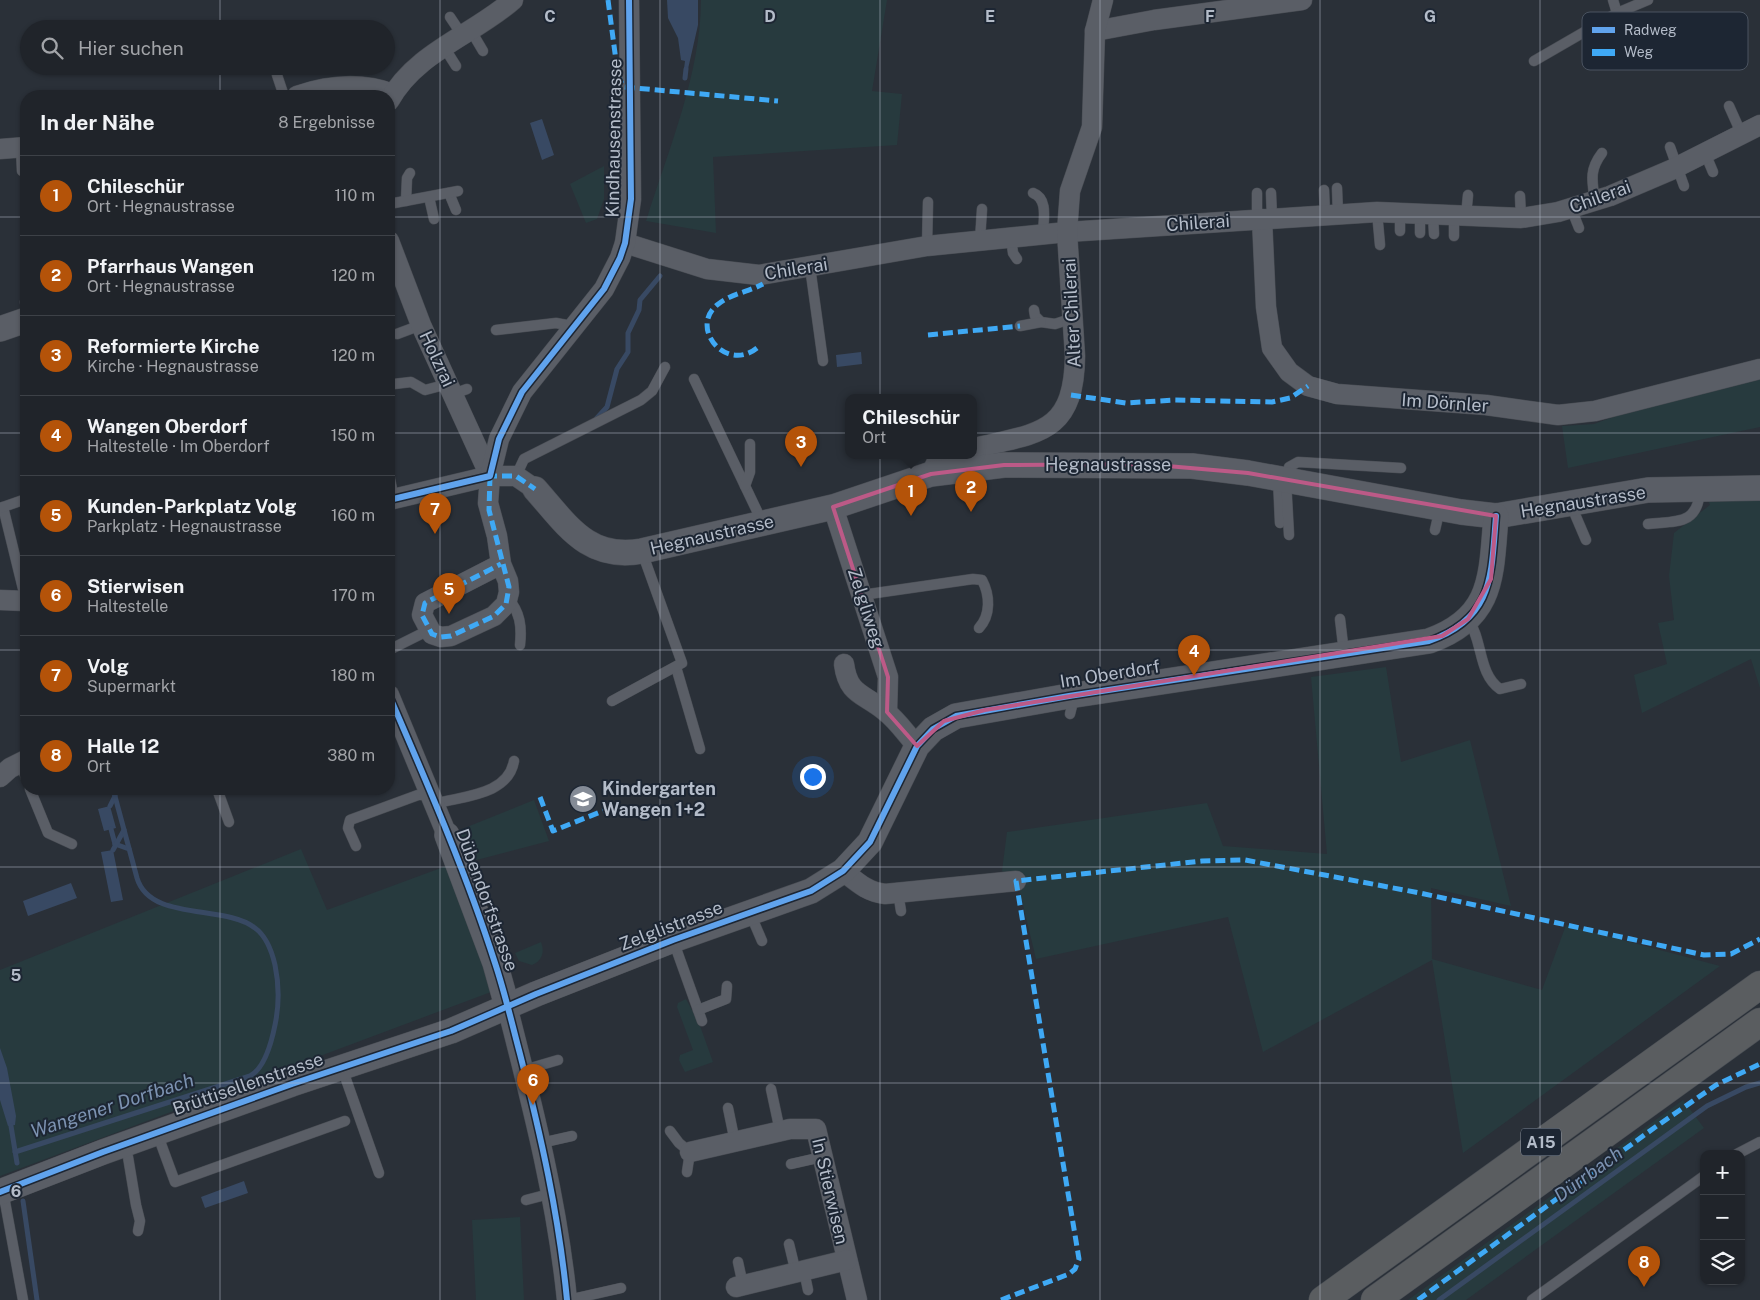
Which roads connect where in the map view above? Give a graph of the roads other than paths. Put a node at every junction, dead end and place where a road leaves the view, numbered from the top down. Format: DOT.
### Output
graph roads {
  1 [pos="629,0"];
  2 [pos="1102,0"];
  3 [pos="1302,0"];
  4 [pos="1613,0"];
  5 [pos="1648,0"];
  6 [pos="504,3"];
  7 [pos="1617,12"];
  8 [pos="1619,12"];
  9 [pos="450,17"];
  10 [pos="1095,31"];
  11 [pos="466,32"];
  12 [pos="1582,34"];
  13 [pos="444,47"];
  14 [pos="483,51"];
  15 [pos="1534,62"];
  16 [pos="456,66"];
  17 [pos="277,75"];
  18 [pos="282,90"];
  19 [pos="316,90"];
  20 [pos="373,90"];
  21 [pos="395,93"];
  22 [pos="1729,106"];
  23 [pos="1760,125"];
  24 [pos="1742,136"];
  25 [pos="20,147"];
  26 [pos="1670,147"];
  27 [pos="0,149"];
  28 [pos="1602,153"];
  29 [pos="1705,153"];
  30 [pos="1677,166"];
  31 [pos="1713,172"];
  32 [pos="410,173"];
  33 [pos="1684,186"];
  34 [pos="1336,188"];
  35 [pos="1324,190"];
  36 [pos="1033,193"];
  37 [pos="1257,193"];
  38 [pos="1271,193"];
  39 [pos="1468,195"];
  40 [pos="1520,196"];
  41 [pos="429,197"];
  42 [pos="406,201"];
  43 [pos="1595,201"];
  44 [pos="928,202"];
  45 [pos="395,203"];
  46 [pos="1571,208"];
  47 [pos="982,209"];
  48 [pos="456,210"];
  49 [pos="1377,212"];
  50 [pos="1331,214"];
  51 [pos="1460,216"];
  52 [pos="1521,218"];
  53 [pos="434,219"];
  54 [pos="1264,219"];
  55 [pos="1579,228"];
  56 [pos="1067,232"];
  57 [pos="1043,235"];
  58 [pos="1454,236"];
  59 [pos="1011,238"];
  60 [pos="980,240"];
  61 [pos="625,244"];
  62 [pos="1380,245"];
  63 [pos="927,246"];
  64 [pos="395,257"];
  65 [pos="1017,259"];
  66 [pos="810,267"];
  67 [pos="1034,310"];
  68 [pos="20,314"];
  69 [pos="1073,318"];
  70 [pos="1041,322"];
  71 [pos="421,326"];
  72 [pos="572,326"];
  73 [pos="1020,326"];
  74 [pos="0,329"];
  75 [pos="496,330"];
  76 [pos="397,334"];
  77 [pos="823,361"];
  78 [pos="665,366"];
  79 [pos="1760,369"];
  80 [pos="694,379"];
  81 [pos="395,384"];
  82 [pos="456,389"];
  83 [pos="750,444"];
  84 [pos="977,447"];
  85 [pos="938,459"];
  86 [pos="1401,468"];
  87 [pos="931,474"];
  88 [pos="490,476"];
  89 [pos="1282,480"];
  90 [pos="525,483"];
  91 [pos="746,486"];
  92 [pos="1760,488"];
  93 [pos="1700,490"];
  94 [pos="395,498"];
  95 [pos="20,502"];
  96 [pos="1571,505"];
  97 [pos="2,507"];
  98 [pos="833,507"];
  99 [pos="1496,516"];
  100 [pos="760,523"];
  101 [pos="1280,523"];
  102 [pos="1648,524"];
  103 [pos="1289,535"];
  104 [pos="1586,540"];
  105 [pos="642,551"];
  106 [pos="501,564"];
  107 [pos="20,578"];
  108 [pos="862,595"];
  109 [pos="508,598"];
  110 [pos="0,600"];
  111 [pos="20,601"];
  112 [pos="1340,619"];
  113 [pos="1468,619"];
  114 [pos="979,628"];
  115 [pos="429,630"];
  116 [pos="520,644"];
  117 [pos="395,647"];
  118 [pos="1344,653"];
  119 [pos="844,664"];
  120 [pos="676,667"];
  121 [pos="1521,684"];
  122 [pos="612,701"];
  123 [pos="395,709"];
  124 [pos="887,712"];
  125 [pos="917,746"];
  126 [pos="700,749"];
  127 [pos="514,761"];
  128 [pos="20,767"];
  129 [pos="0,777"];
  130 [pos="32,795"];
  131 [pos="219,795"];
  132 [pos="433,799"];
  133 [pos="228,822"];
  134 [pos="447,835"];
  135 [pos="72,844"];
  136 [pos="356,846"];
  137 [pos="843,871"];
  138 [pos="1016,881"];
  139 [pos="750,913"];
  140 [pos="673,940"];
  141 [pos="762,941"];
  142 [pos="1760,985"];
  143 [pos="727,986"];
  144 [pos="507,1006"];
  145 [pos="1760,1022"];
  146 [pos="558,1060"];
  147 [pos="341,1067"];
  148 [pos="524,1070"];
  149 [pos="771,1089"];
  150 [pos="728,1108"];
  151 [pos="345,1121"];
  152 [pos="670,1131"];
  153 [pos="780,1131"];
  154 [pos="156,1132"];
  155 [pos="572,1136"];
  156 [pos="735,1142"];
  157 [pos="1760,1142"];
  158 [pos="541,1143"];
  159 [pos="124,1144"];
  160 [pos="1745,1150"];
  161 [pos="822,1157"];
  162 [pos="689,1162"];
  163 [pos="791,1164"];
  164 [pos="379,1172"];
  165 [pos="1700,1179"];
  166 [pos="2,1192"];
  167 [pos="553,1193"];
  168 [pos="526,1200"];
  169 [pos="138,1231"];
  170 [pos="789,1244"];
  171 [pos="847,1260"];
  172 [pos="738,1262"];
  173 [pos="802,1278"];
  174 [pos="740,1286"];
  175 [pos="621,1288"];
  176 [pos="23,1300"];
  177 [pos="568,1300"];
  178 [pos="857,1300"];
  179 [pos="1323,1300"];
  180 [pos="1375,1300"];
  181 [pos="1532,1300"];
  1 -- 61 [label="street, Kindhausenstrasse"];
  2 -- 10 [label="street, Alter Chilerai"];
  3 -- 10 [label="street"];
  4 -- 7 [label="lane"];
  5 -- 8 [label="lane"];
  6 -- 11 [label="street"];
  9 -- 11 [label="lane"];
  10 -- 56 [label="street, Alter Chilerai"];
  11 -- 13 [label="street"];
  11 -- 14 [label="lane"];
  12 -- 15 [label="lane"];
  13 -- 16 [label="lane"];
  13 -- 21 [label="street"];
  17 -- 18 [label="lane"];
  19 -- 20 [label="street"];
  22 -- 24 [label="lane"];
  23 -- 24 [label="street, Chilerai"];
  24 -- 29 [label="street, Chilerai"];
  25 -- 27 [label="street"];
  26 -- 30 [label="lane"];
  28 -- 43 [label="lane"];
  29 -- 30 [label="street, Chilerai"];
  29 -- 31 [label="lane"];
  30 -- 33 [label="lane"];
  30 -- 43 [label="street, Chilerai"];
  32 -- 42 [label="lane"];
  34 -- 50 [label="lane"];
  35 -- 50 [label="lane"];
  36 -- 57 [label="lane"];
  37 -- 54 [label="lane"];
  38 -- 54 [label="lane"];
  39 -- 51 [label="lane"];
  40 -- 52 [label="lane"];
  41 -- 42 [label="lane"];
  41 -- 48 [label="lane"];
  41 -- 53 [label="lane"];
  42 -- 45 [label="lane"];
  43 -- 46 [label="street, Chilerai"];
  44 -- 63 [label="lane"];
  46 -- 52 [label="street, Chilerai"];
  46 -- 55 [label="lane"];
  47 -- 60 [label="lane"];
  49 -- 50 [label="street, Chilerai"];
  49 -- 51 [label="street, Chilerai"];
  49 -- 62 [label="lane"];
  50 -- 54 [label="street, Chilerai"];
  51 -- 52 [label="street, Chilerai"];
  51 -- 58 [label="lane"];
  54 -- 56 [label="street, Chilerai"];
  54 -- 79 [label="street, Im Dörnler"];
  56 -- 57 [label="street, Chilerai"];
  56 -- 69 [label="street, Alter Chilerai"];
  57 -- 59 [label="street, Chilerai"];
  59 -- 60 [label="street, Chilerai"];
  59 -- 65 [label="lane"];
  60 -- 63 [label="street, Chilerai"];
  61 -- 66 [label="street, Chilerai"];
  61 -- 72 [label="street, Kindhausenstrasse"];
  63 -- 66 [label="street, Chilerai"];
  64 -- 71 [label="street, Holzrai"];
  66 -- 77 [label="lane"];
  67 -- 70 [label="lane"];
  68 -- 74 [label="street"];
  69 -- 70 [label="lane"];
  69 -- 84 [label="street, Alter Chilerai"];
  70 -- 73 [label="lane"];
  71 -- 76 [label="lane"];
  71 -- 82 [label="street, Holzrai"];
  72 -- 75 [label="lane"];
  72 -- 88 [label="street, Kindhausenstrasse"];
  78 -- 90 [label="lane"];
  80 -- 91 [label="lane"];
  81 -- 82 [label="lane"];
  82 -- 88 [label="street, Holzrai"];
  83 -- 91 [label="lane"];
  85 -- 87 [label="street"];
  86 -- 89 [label="lane"];
  87 -- 89 [label="street, Hegnaustrasse"];
  87 -- 98 [label="street, Hegnaustrasse"];
  88 -- 90 [label="street"];
  88 -- 94 [label="street"];
  88 -- 106 [label="street"];
  89 -- 99 [label="street, Hegnaustrasse"];
  89 -- 101 [label="lane"];
  89 -- 103 [label="lane"];
  90 -- 105 [label="street, Hegnaustrasse"];
  91 -- 100 [label="lane"];
  92 -- 93 [label="street, Hegnaustrasse"];
  93 -- 96 [label="street, Hegnaustrasse"];
  93 -- 102 [label="lane"];
  95 -- 97 [label="lane"];
  96 -- 99 [label="street, Hegnaustrasse"];
  96 -- 104 [label="lane"];
  97 -- 107 [label="lane"];
  98 -- 100 [label="street, Hegnaustrasse"];
  98 -- 108 [label="street, Zelgliweg"];
  99 -- 113 [label="street, Im Oberdorf"];
  100 -- 105 [label="street, Hegnaustrasse"];
  105 -- 120 [label="lane"];
  106 -- 109 [label="street"];
  106 -- 115 [label="street"];
  108 -- 114 [label="lane"];
  108 -- 124 [label="street, Zelgliweg"];
  109 -- 115 [label="street"];
  109 -- 116 [label="lane"];
  110 -- 111 [label="street"];
  112 -- 118 [label="lane"];
  113 -- 118 [label="street, Im Oberdorf"];
  113 -- 121 [label="lane"];
  115 -- 117 [label="lane"];
  118 -- 125 [label="street, Im Oberdorf"];
  119 -- 124 [label="street"];
  120 -- 122 [label="lane"];
  120 -- 126 [label="lane"];
  123 -- 132 [label="street, Dübendorfstrasse"];
  124 -- 125 [label="street"];
  125 -- 137 [label="street, Im Oberdorf"];
  127 -- 132 [label="lane"];
  128 -- 129 [label="street"];
  130 -- 135 [label="lane"];
  131 -- 133 [label="lane"];
  132 -- 134 [label="street, Dübendorfstrasse"];
  132 -- 136 [label="lane"];
  134 -- 144 [label="street, Dübendorfstrasse"];
  137 -- 138 [label="street"];
  137 -- 139 [label="street, Zelglistrasse"];
  139 -- 140 [label="street, Zelglistrasse"];
  139 -- 141 [label="lane"];
  140 -- 143 [label="lane"];
  140 -- 144 [label="street, Zelglistrasse"];
  142 -- 179 [label="highway, A15"];
  144 -- 147 [label="street, Brüttisellenstrasse"];
  144 -- 148 [label="street, Dübendorfstrasse"];
  145 -- 180 [label="highway, A15"];
  146 -- 148 [label="lane"];
  147 -- 154 [label="street, Brüttisellenstrasse"];
  147 -- 164 [label="lane"];
  148 -- 158 [label="street, Dübendorfstrasse"];
  149 -- 153 [label="lane"];
  150 -- 156 [label="lane"];
  151 -- 154 [label="lane"];
  152 -- 162 [label="lane"];
  153 -- 156 [label="street, In Stierwisen"];
  153 -- 161 [label="street, In Stierwisen"];
  154 -- 159 [label="street, Brüttisellenstrasse"];
  155 -- 158 [label="lane"];
  156 -- 162 [label="street, In Stierwisen"];
  157 -- 160 [label="lane"];
  158 -- 167 [label="street, Dübendorfstrasse"];
  159 -- 166 [label="street, Brüttisellenstrasse"];
  159 -- 169 [label="lane"];
  161 -- 163 [label="lane"];
  161 -- 171 [label="street, In Stierwisen"];
  165 -- 181 [label="lane"];
  166 -- 176 [label="lane"];
  167 -- 168 [label="lane"];
  167 -- 177 [label="street, Dübendorfstrasse"];
  170 -- 173 [label="lane"];
  171 -- 173 [label="street, In Stierwisen"];
  171 -- 178 [label="street, In Stierwisen"];
  172 -- 174 [label="lane"];
  173 -- 174 [label="street, In Stierwisen"];
  175 -- 177 [label="lane"];
}
